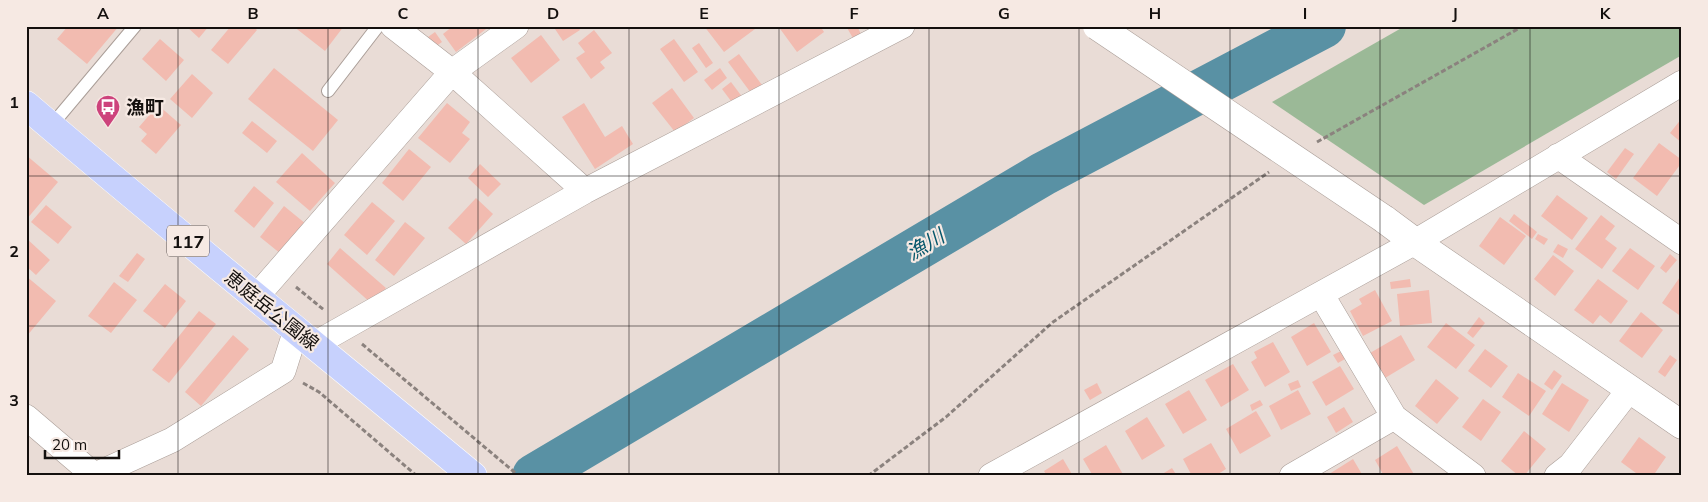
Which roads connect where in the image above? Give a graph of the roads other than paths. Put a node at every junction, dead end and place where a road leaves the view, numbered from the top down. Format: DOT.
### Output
graph roads {
  1 [pos="134,26"];
  2 [pos="378,26"];
  3 [pos="516,26"];
  4 [pos="902,26"];
  5 [pos="1097,26"];
  6 [pos="404,30"];
  7 [pos="452,72"];
  8 [pos="1682,83"];
  9 [pos="328,91"];
  10 [pos="26,105"];
  11 [pos="51,126"];
  12 [pos="1558,156"];
  13 [pos="585,191"];
  14 [pos="1415,242"];
  15 [pos="1682,242"];
  16 [pos="1321,294"];
  17 [pos="256,297"];
  18 [pos="305,337"];
  19 [pos="1628,390"];
  20 [pos="26,417"];
  21 [pos="1394,417"];
  22 [pos="1682,425"];
  23 [pos="94,476"];
  24 [pos="473,476"];
  25 [pos="991,476"];
  26 [pos="1292,476"];
  27 [pos="1474,476"];
  28 [pos="1556,476"];
  1 -- 11 [label="lane"];
  2 -- 9 [label="lane"];
  3 -- 7 [label="street"];
  4 -- 13 [label="street"];
  5 -- 14 [label="street, bridge"];
  6 -- 7 [label="street"];
  7 -- 13 [label="street"];
  7 -- 17 [label="street"];
  8 -- 12 [label="street"];
  10 -- 11 [label="main road, 恵庭岳公園線 / 117"];
  11 -- 17 [label="main road, 恵庭岳公園線 / 117"];
  12 -- 14 [label="street"];
  12 -- 15 [label="street"];
  13 -- 18 [label="street"];
  14 -- 16 [label="street"];
  14 -- 19 [label="street"];
  16 -- 21 [label="street"];
  16 -- 25 [label="street"];
  17 -- 18 [label="main road, 恵庭岳公園線 / 117"];
  18 -- 23 [label="street"];
  18 -- 24 [label="main road, 恵庭岳公園線 / 117"];
  19 -- 22 [label="street"];
  19 -- 28 [label="street"];
  20 -- 23 [label="street"];
  21 -- 26 [label="street"];
  21 -- 27 [label="street"];
}
